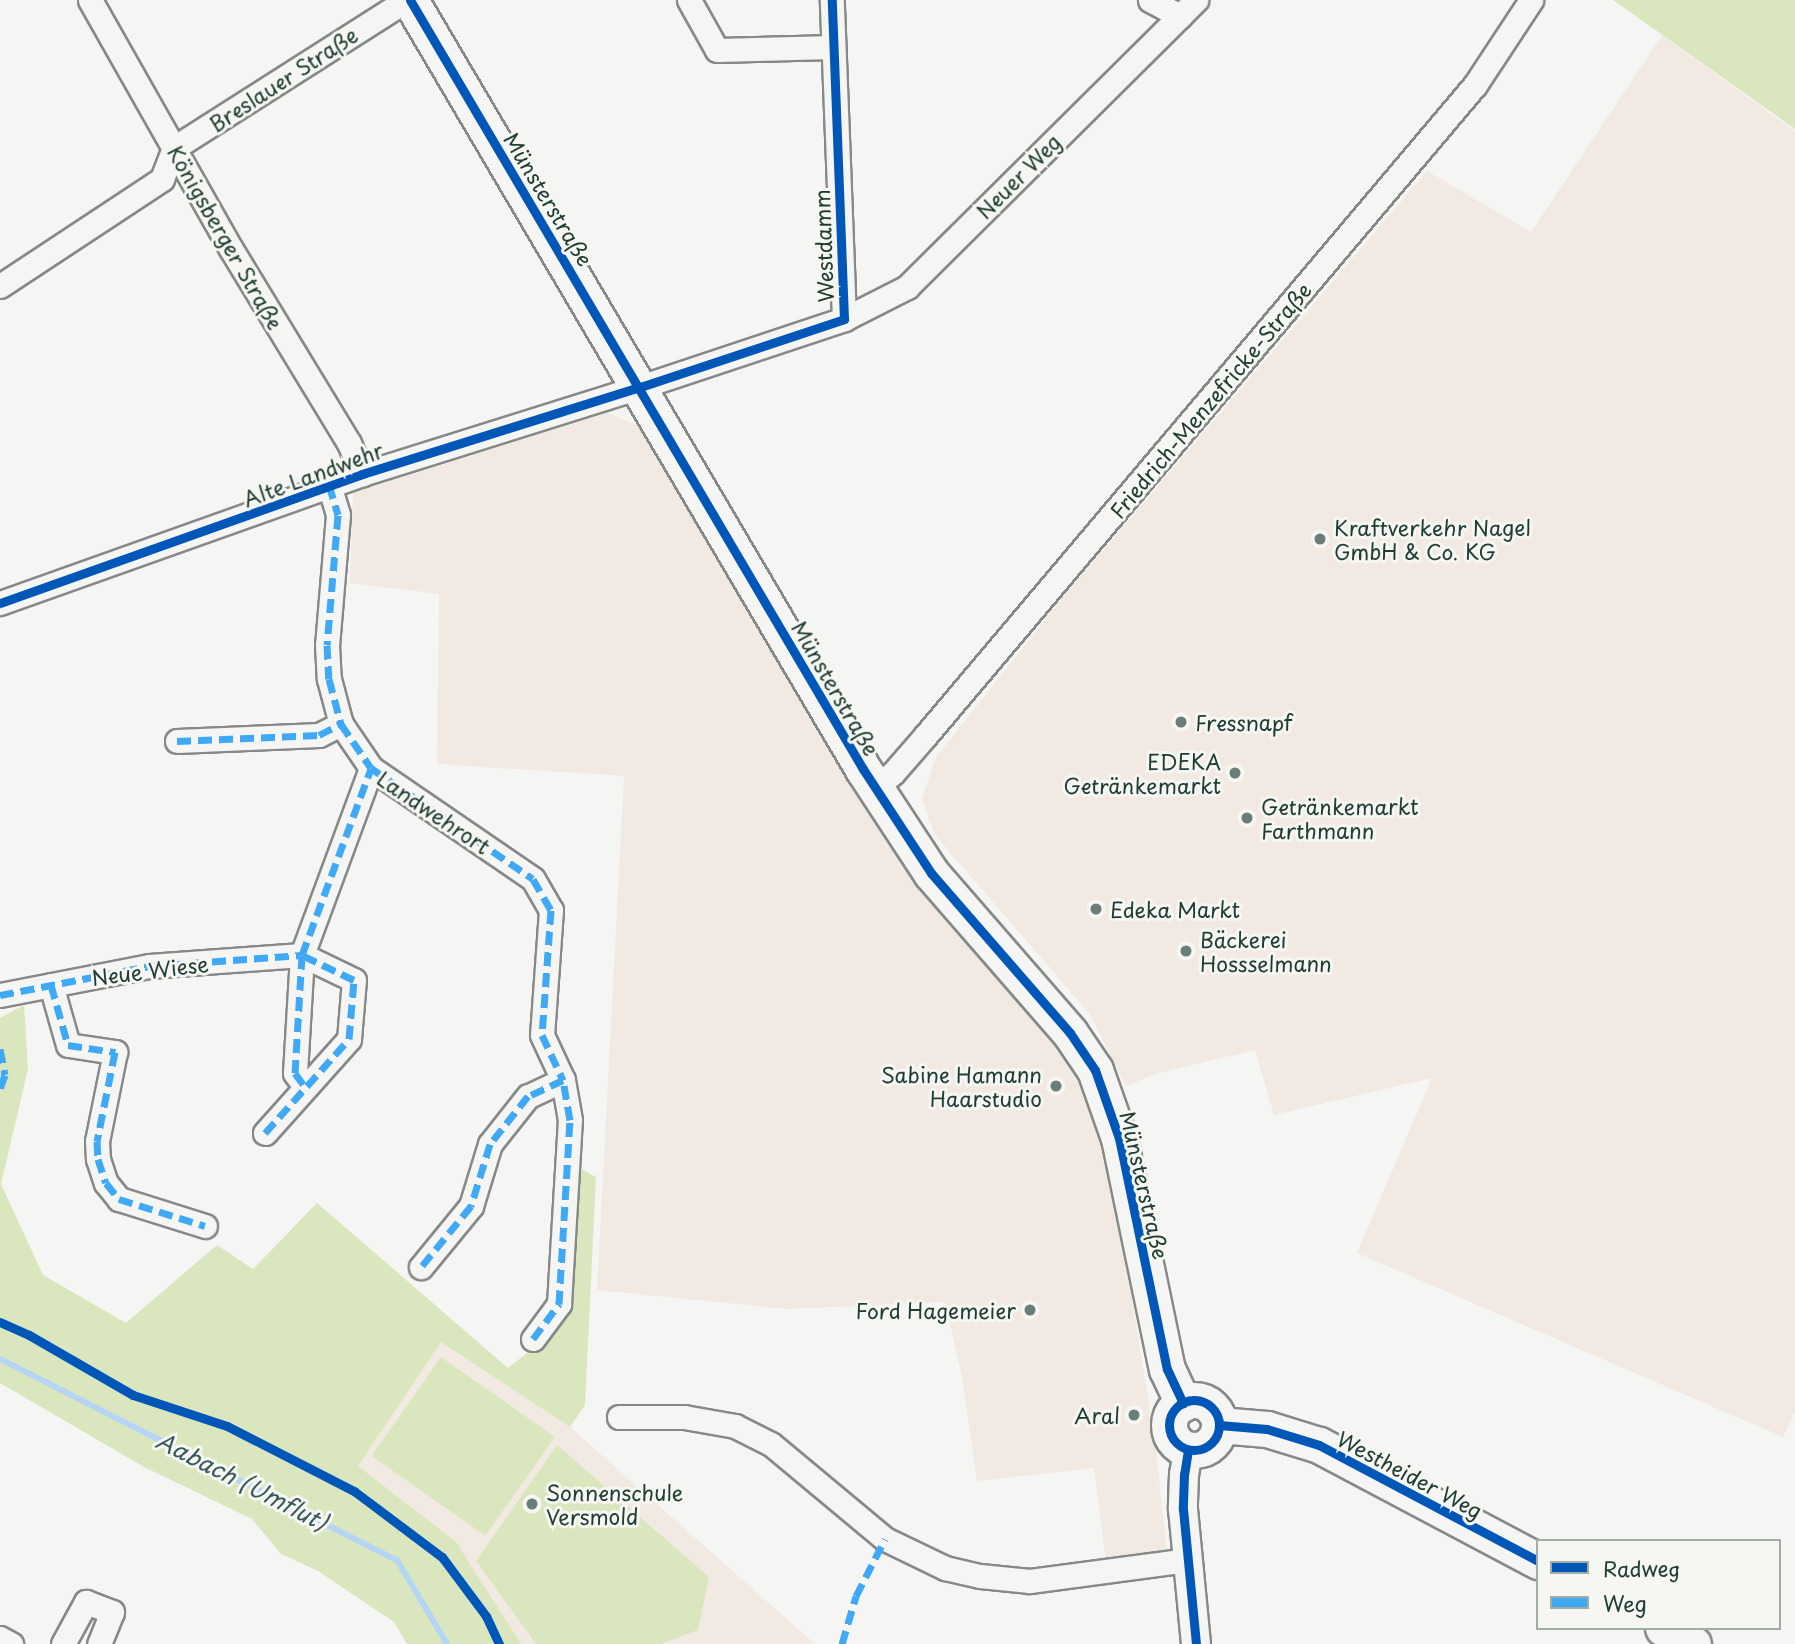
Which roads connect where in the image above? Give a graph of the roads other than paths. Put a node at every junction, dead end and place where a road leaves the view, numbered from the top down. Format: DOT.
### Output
graph roads {
  1 [pos="90,0"];
  2 [pos="408,0"];
  3 [pos="689,0"];
  4 [pos="832,0"];
  5 [pos="1150,0"];
  6 [pos="1531,0"];
  7 [pos="1188,8"];
  8 [pos="833,47"];
  9 [pos="174,148"];
  10 [pos="0,286"];
  11 [pos="844,319"];
  12 [pos="640,387"];
  13 [pos="362,474"];
  14 [pos="329,485"];
  15 [pos="0,603"];
  16 [pos="341,724"];
  17 [pos="177,741"];
  18 [pos="371,768"];
  19 [pos="875,788"];
  20 [pos="302,955"];
  21 [pos="51,985"];
  22 [pos="0,995"];
  23 [pos="563,1080"];
  24 [pos="305,1087"];
  25 [pos="264,1133"];
  26 [pos="205,1226"];
  27 [pos="421,1267"];
  28 [pos="533,1339"];
  29 [pos="1183,1402"];
  30 [pos="619,1417"];
  31 [pos="1219,1425"];
  32 [pos="1188,1450"];
  33 [pos="1187,1560"];
  34 [pos="1536,1560"];
  35 [pos="1667,1630"];
  36 [pos="0,1638"];
  37 [pos="11,1644"];
  38 [pos="63,1644"];
  39 [pos="99,1644"];
  40 [pos="1196,1644"];
  41 [pos="1693,1644"];
  1 -- 9 [label="street, Königsberger Straße"];
  2 -- 9 [label="street, Breslauer Straße"];
  2 -- 12 [label="main road, Münsterstraße"];
  3 -- 8 [label="street"];
  4 -- 8 [label="street, Westdamm"];
  5 -- 7 [label="street, Neuer Weg"];
  6 -- 19 [label="street, Friedrich-Menzefricke-Straße"];
  7 -- 11 [label="street, Neuer Weg"];
  8 -- 11 [label="street, Westdamm"];
  9 -- 10 [label="street"];
  9 -- 13 [label="street, Königsberger Straße"];
  11 -- 12 [label="street, Westdamm"];
  12 -- 13 [label="street, Alte Landwehr"];
  12 -- 19 [label="main road, Münsterstraße"];
  13 -- 14 [label="street, Alte Landwehr"];
  14 -- 15 [label="street, Alte Landwehr"];
  14 -- 16 [label="street, Landwehrort"];
  16 -- 17 [label="street"];
  16 -- 18 [label="street, Landwehrort"];
  18 -- 20 [label="street"];
  18 -- 23 [label="street, Landwehrort"];
  19 -- 29 [label="main road, Münsterstraße"];
  20 -- 21 [label="street, Neue Wiese"];
  20 -- 24 [label="street"];
  20 -- 24 [label="street, Neue Wiese"];
  21 -- 22 [label="street, Neue Wiese"];
  21 -- 26 [label="street"];
  23 -- 27 [label="street"];
  23 -- 28 [label="street, Landwehrort"];
  24 -- 25 [label="street, Neue Wiese"];
  29 -- 31 [label="main road"];
  29 -- 32 [label="main road"];
  30 -- 33 [label="street"];
  31 -- 32 [label="main road"];
  31 -- 34 [label="main road, Westheider Weg"];
  32 -- 33 [label="street"];
  33 -- 40 [label="street"];
  35 -- 41 [label="main road"];
  36 -- 37 [label="street"];
  38 -- 39 [label="street"];
}
